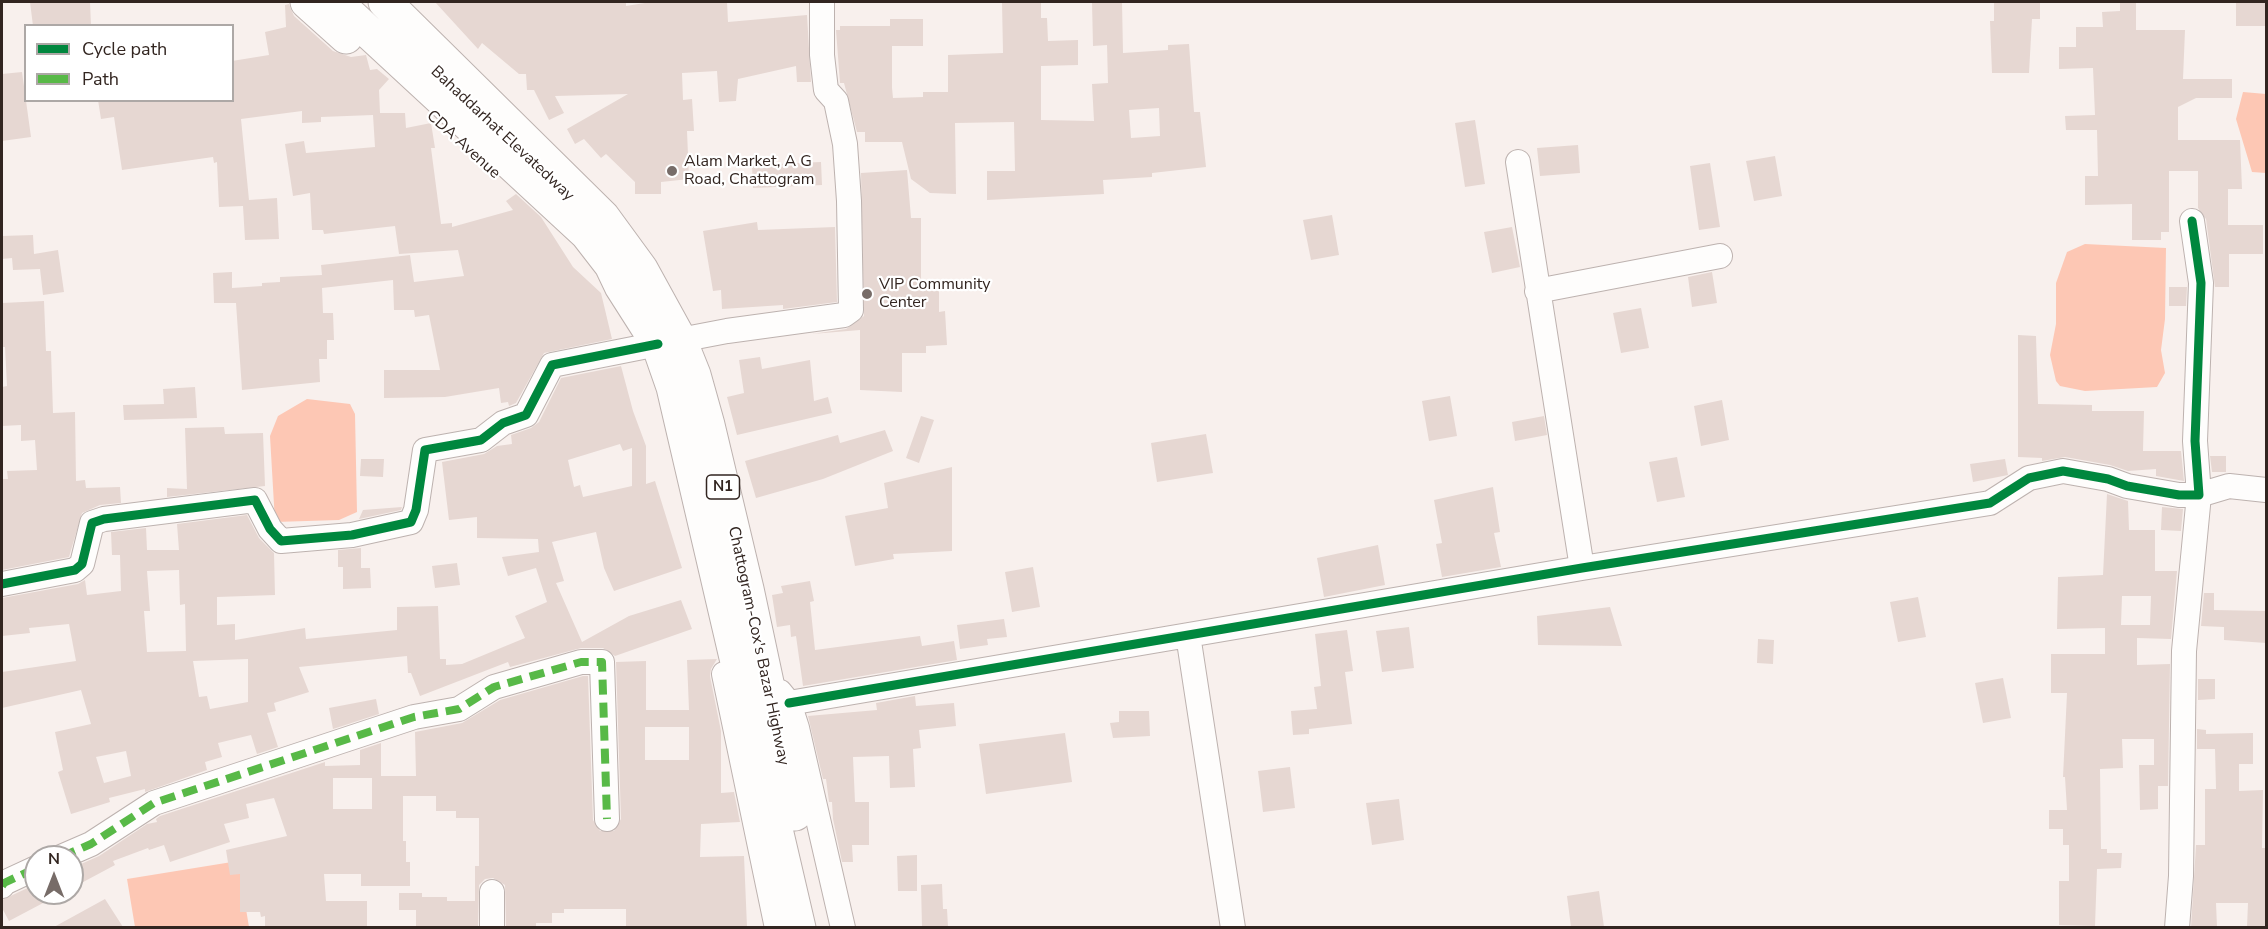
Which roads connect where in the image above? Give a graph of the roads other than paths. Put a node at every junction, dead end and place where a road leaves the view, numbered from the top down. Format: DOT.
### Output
graph roads {
  1 [pos="307,2"];
  2 [pos="336,2"];
  3 [pos="361,2"];
  4 [pos="386,2"];
  5 [pos="822,2"];
  6 [pos="1518,162"];
  7 [pos="2192,221"];
  8 [pos="592,229"];
  9 [pos="1720,256"];
  10 [pos="631,278"];
  11 [pos="1537,291"];
  12 [pos="669,342"];
  13 [pos="2266,490"];
  14 [pos="2199,495"];
  15 [pos="1582,568"];
  16 [pos="2,584"];
  17 [pos="734,591"];
  18 [pos="1188,635"];
  19 [pos="765,674"];
  20 [pos="789,703"];
  21 [pos="607,819"];
  22 [pos="84,847"];
  23 [pos="24,874"];
  24 [pos="2,886"];
  25 [pos="492,892"];
  26 [pos="492,927"];
  27 [pos="777,927"];
  28 [pos="799,927"];
  29 [pos="820,927"];
  30 [pos="843,927"];
  31 [pos="1233,927"];
  32 [pos="2177,927"];
  1 -- 10 [label="highway, CDA Avenue / N1"];
  2 -- 8 [label="highway, Bahaddarhat Elevatedway"];
  3 -- 8 [label="highway, Bahaddarhat Elevatedway"];
  4 -- 10 [label="highway, N1"];
  5 -- 12 [label="street"];
  6 -- 11 [label="street"];
  7 -- 14 [label="street"];
  8 -- 10 [label="highway, Bahaddarhat Elevatedway"];
  9 -- 11 [label="street"];
  10 -- 12 [label="highway, Chattogram-Cox's Bazar Highway / N1"];
  11 -- 15 [label="street"];
  12 -- 16 [label="street"];
  12 -- 17 [label="highway, Chattogram-Cox's Bazar Highway / N1"];
  13 -- 14 [label="street"];
  14 -- 15 [label="street"];
  14 -- 32 [label="street"];
  15 -- 18 [label="street"];
  17 -- 19 [label="highway, Chattogram-Cox's Bazar Highway / N1"];
  17 -- 27 [label="street"];
  17 -- 28 [label="highway, Chattogram-Cox's Bazar Highway / N1"];
  18 -- 20 [label="street"];
  18 -- 31 [label="street"];
  19 -- 20 [label="street"];
  19 -- 29 [label="highway, Chattogram-Cox's Bazar Highway / N1"];
  20 -- 30 [label="street"];
  21 -- 22 [label="street"];
  23 -- 24 [label="street"];
  25 -- 26 [label="street"];
}
